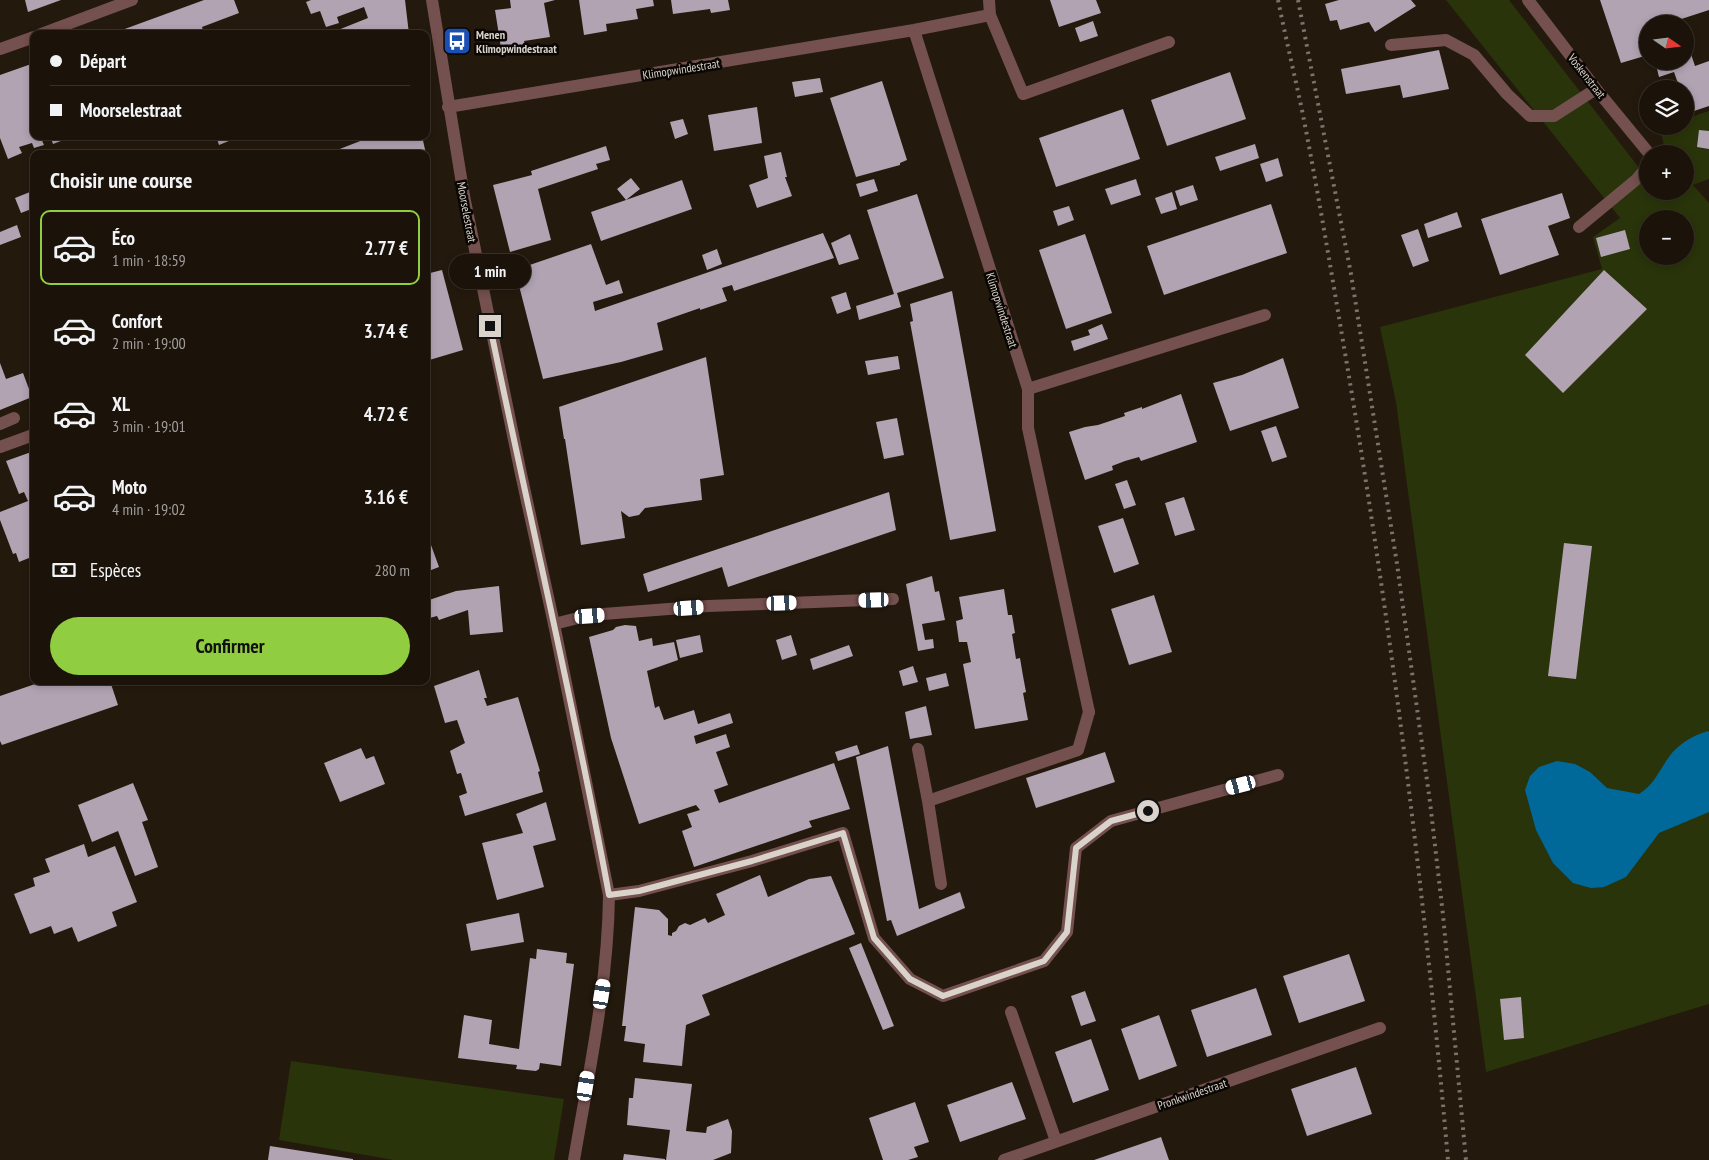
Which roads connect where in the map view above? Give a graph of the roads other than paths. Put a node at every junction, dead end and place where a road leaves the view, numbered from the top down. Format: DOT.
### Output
graph roads {
  1 [pos="132,0"];
  2 [pos="432,0"];
  3 [pos="989,0"];
  4 [pos="1528,0"];
  5 [pos="990,15"];
  6 [pos="52,30"];
  7 [pos="914,30"];
  8 [pos="30,38"];
  9 [pos="1169,42"];
  10 [pos="1391,44"];
  11 [pos="0,49"];
  12 [pos="1596,89"];
  13 [pos="448,107"];
  14 [pos="1640,145"];
  15 [pos="1639,177"];
  16 [pos="1579,227"];
  17 [pos="1264,316"];
  18 [pos="1028,389"];
  19 [pos="14,418"];
  20 [pos="0,424"];
  21 [pos="30,436"];
  22 [pos="0,447"];
  23 [pos="893,599"];
  24 [pos="554,624"];
  25 [pos="918,749"];
  26 [pos="1278,775"];
  27 [pos="928,801"];
  28 [pos="941,884"];
  29 [pos="609,895"];
  30 [pos="1011,1012"];
  31 [pos="1380,1028"];
  32 [pos="1056,1141"];
  33 [pos="574,1160"];
  34 [pos="1004,1160"];
  1 -- 6 [label="street"];
  2 -- 13 [label="street, Moorselestraat"];
  3 -- 5 [label="street"];
  4 -- 12 [label="street, Voskenstraat"];
  5 -- 7 [label="street, Klimopwindestraat"];
  5 -- 9 [label="street"];
  7 -- 13 [label="street, Klimopwindestraat"];
  7 -- 18 [label="street, Klimopwindestraat"];
  8 -- 11 [label="street"];
  10 -- 12 [label="street"];
  12 -- 14 [label="street, Voskenstraat"];
  13 -- 24 [label="street, Moorselestraat"];
  15 -- 16 [label="street"];
  17 -- 18 [label="street"];
  18 -- 27 [label="street, Klimopwindestraat"];
  19 -- 20 [label="street"];
  21 -- 22 [label="street"];
  23 -- 24 [label="street"];
  24 -- 29 [label="street, Moorselestraat"];
  25 -- 27 [label="street"];
  26 -- 29 [label="street"];
  27 -- 28 [label="street"];
  29 -- 33 [label="street, Moorselestraat"];
  30 -- 32 [label="street"];
  31 -- 32 [label="street, Pronkwindestraat"];
  32 -- 34 [label="street, Pronkwindestraat"];
}
